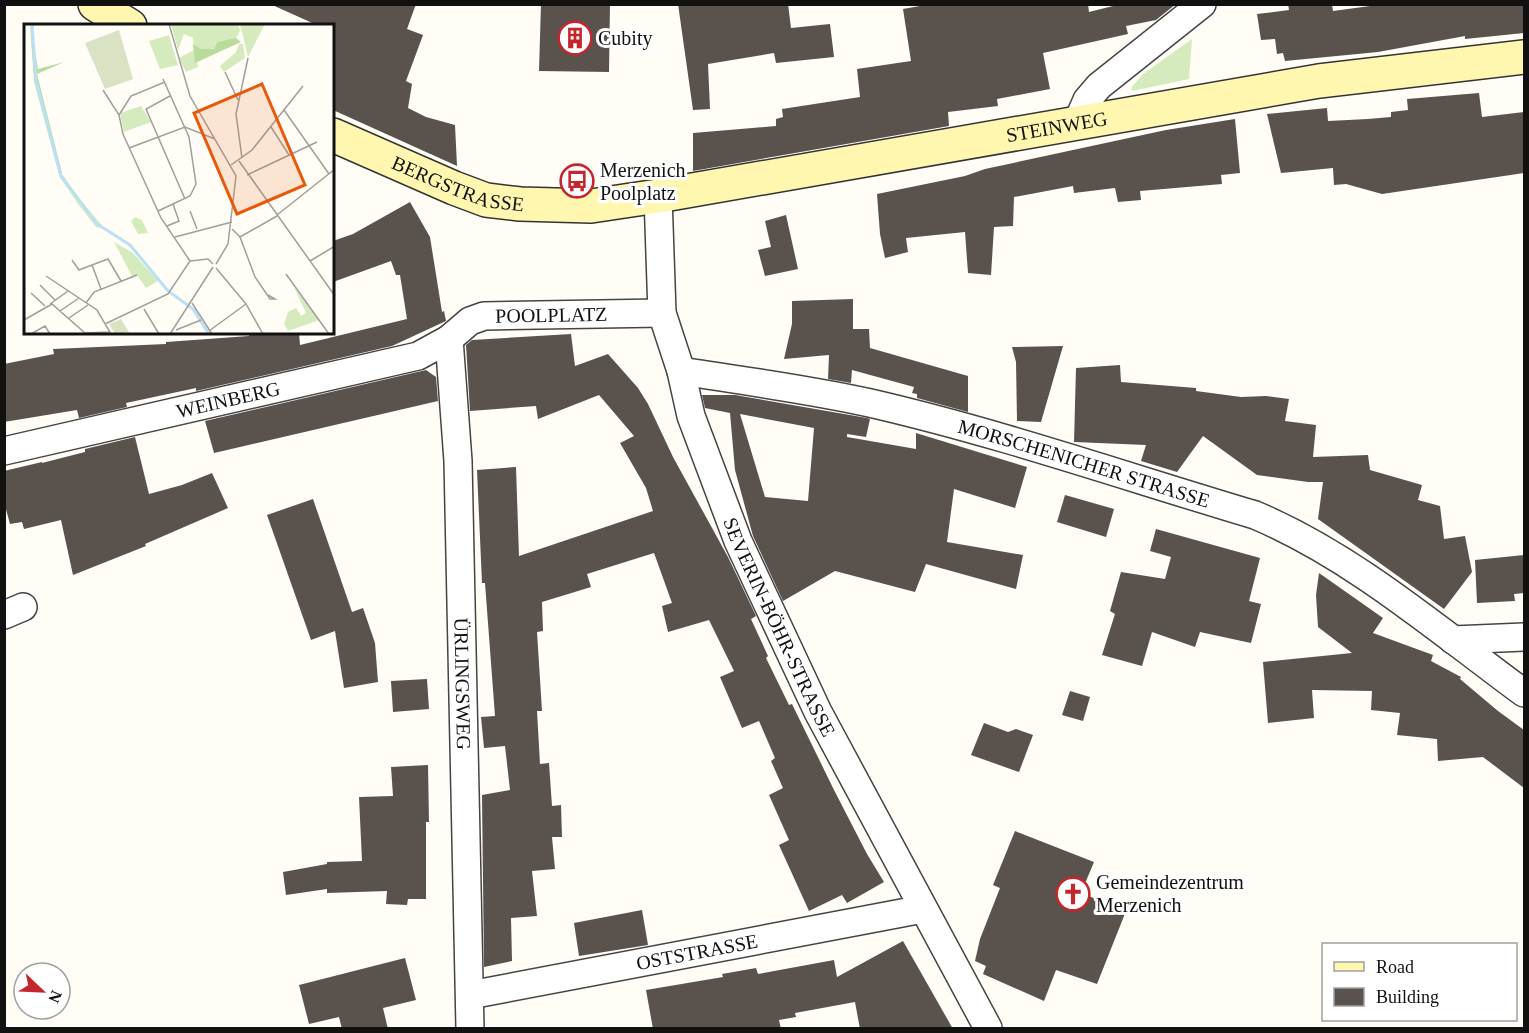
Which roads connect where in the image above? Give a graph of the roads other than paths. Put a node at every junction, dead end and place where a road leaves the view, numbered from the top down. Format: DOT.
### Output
graph roads {
  1 [pos="95,4"];
  2 [pos="1202,4"];
  3 [pos="127,24"];
  4 [pos="1524,57"];
  5 [pos="1077,123"];
  6 [pos="334,135"];
  7 [pos="658,196"];
  8 [pos="591,206"];
  9 [pos="662,313"];
  10 [pos="449,339"];
  11 [pos="681,371"];
  12 [pos="4,451"];
  13 [pos="1524,637"];
  14 [pos="1453,640"];
  15 [pos="1524,693"];
  16 [pos="923,909"];
  17 [pos="470,994"];
  18 [pos="470,1029"];
  19 [pos="988,1029"];
  1 -- 3 [label="street"];
  2 -- 5 [label="street"];
  4 -- 5 [label="street, STEINWEG"];
  5 -- 7 [label="street, STEINWEG"];
  6 -- 8 [label="street, BERGSTRASSE"];
  7 -- 8 [label="street, STEINWEG"];
  7 -- 9 [label="street, SEVERIN-BÖHR-STRASSE"];
  9 -- 10 [label="street, POOLPLATZ"];
  9 -- 11 [label="street, SEVERIN-BÖHR-STRASSE"];
  10 -- 12 [label="street, WEINBERG"];
  10 -- 17 [label="street, ÜRLINGSWEG"];
  11 -- 14 [label="street, MORSCHENICHER STRASSE"];
  11 -- 16 [label="street, SEVERIN-BÖHR-STRASSE"];
  13 -- 14 [label="street"];
  14 -- 15 [label="street, MORSCHENICHER STRASSE"];
  16 -- 17 [label="street, OSTSTRASSE"];
  16 -- 19 [label="street, SEVERIN-BÖHR-STRASSE"];
  17 -- 18 [label="street, ÜRLINGSWEG"];
}
